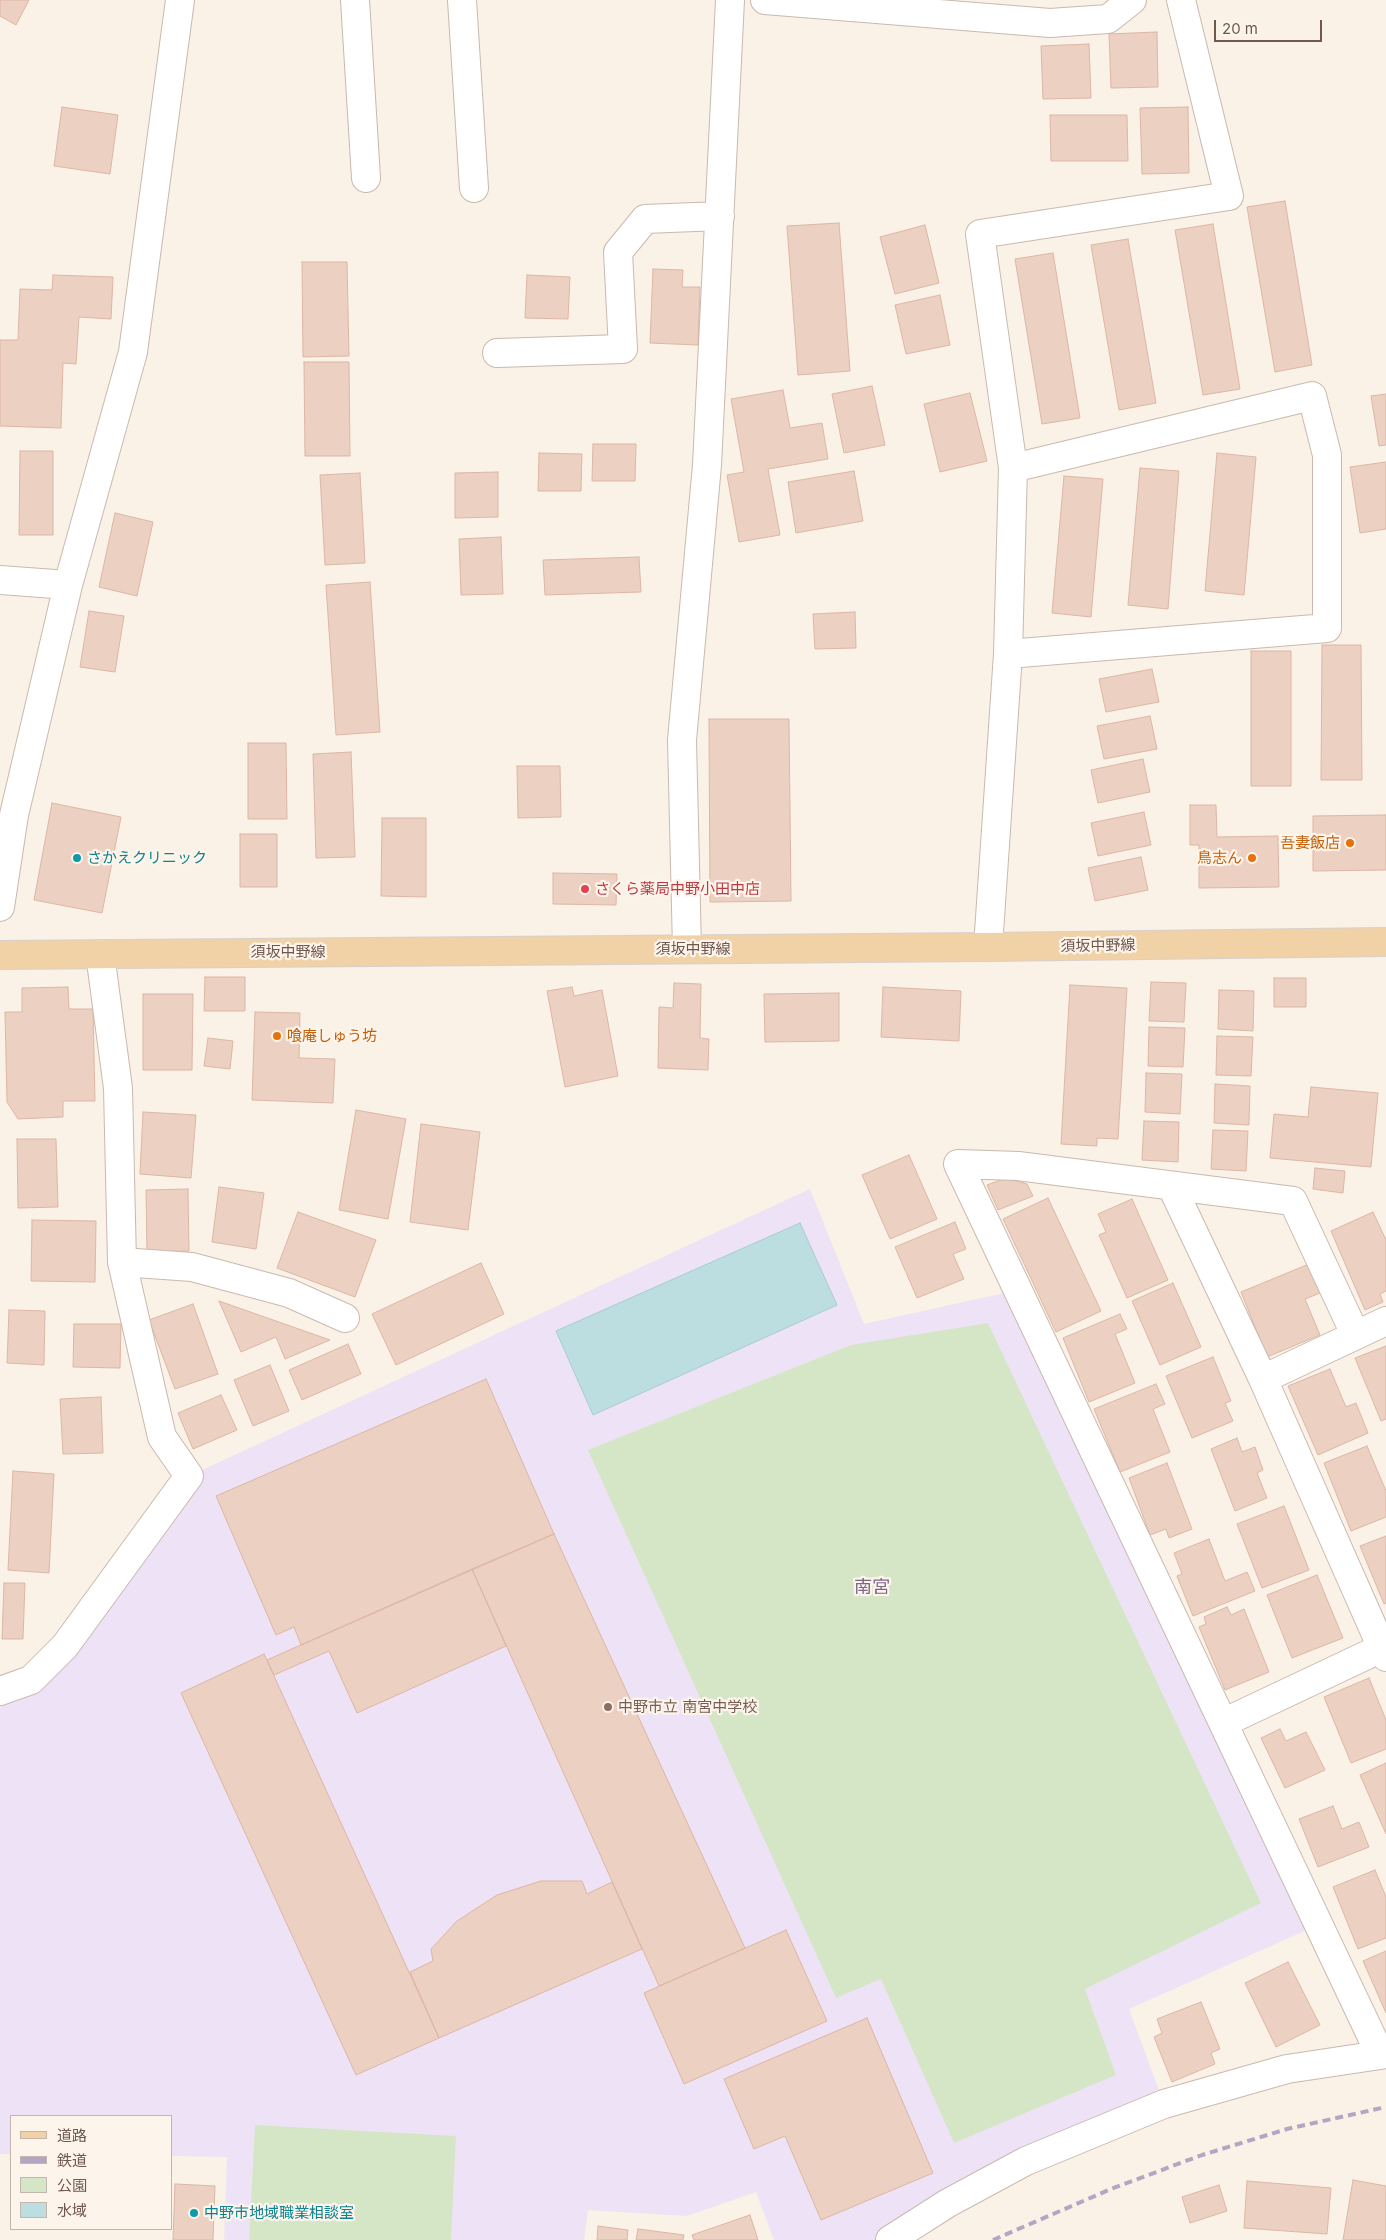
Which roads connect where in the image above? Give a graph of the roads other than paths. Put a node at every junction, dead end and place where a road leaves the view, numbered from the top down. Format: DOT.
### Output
graph roads {
  1 [pos="180,0"];
  2 [pos="355,0"];
  3 [pos="462,0"];
  4 [pos="730,0"];
  5 [pos="765,0"];
  6 [pos="1132,0"];
  7 [pos="1181,0"];
  8 [pos="366,178"];
  9 [pos="474,188"];
  10 [pos="720,216"];
  11 [pos="497,353"];
  12 [pos="1012,468"];
  13 [pos="0,580"];
  14 [pos="68,585"];
  15 [pos="1008,654"];
  16 [pos="0,907"];
  17 [pos="1386,942"];
  18 [pos="988,947"];
  19 [pos="687,949"];
  20 [pos="100,954"];
  21 [pos="0,955"];
  22 [pos="1172,1187"];
  23 [pos="122,1262"];
  24 [pos="345,1318"];
  25 [pos="1386,1321"];
  26 [pos="1356,1334"];
  27 [pos="1263,1379"];
  28 [pos="1385,1651"];
  29 [pos="0,1691"];
  30 [pos="1223,1723"];
  31 [pos="1383,2054"];
  32 [pos="890,2240"];
  1 -- 14 [label="street"];
  2 -- 8 [label="street"];
  3 -- 9 [label="street"];
  4 -- 10 [label="street"];
  5 -- 6 [label="street"];
  7 -- 12 [label="street"];
  10 -- 11 [label="street"];
  10 -- 19 [label="street"];
  12 -- 15 [label="street"];
  12 -- 15 [label="street"];
  13 -- 14 [label="street"];
  14 -- 16 [label="street"];
  15 -- 18 [label="street"];
  17 -- 18 [label="main road, 須坂中野線"];
  18 -- 19 [label="main road, 須坂中野線"];
  19 -- 20 [label="main road, 須坂中野線"];
  20 -- 21 [label="main road, 須坂中野線"];
  20 -- 23 [label="street"];
  22 -- 26 [label="street"];
  22 -- 27 [label="street"];
  22 -- 30 [label="street"];
  23 -- 24 [label="street"];
  23 -- 29 [label="street"];
  25 -- 26 [label="street"];
  26 -- 27 [label="street"];
  27 -- 28 [label="street"];
  28 -- 30 [label="street"];
  30 -- 31 [label="street"];
  31 -- 32 [label="street"];
}
